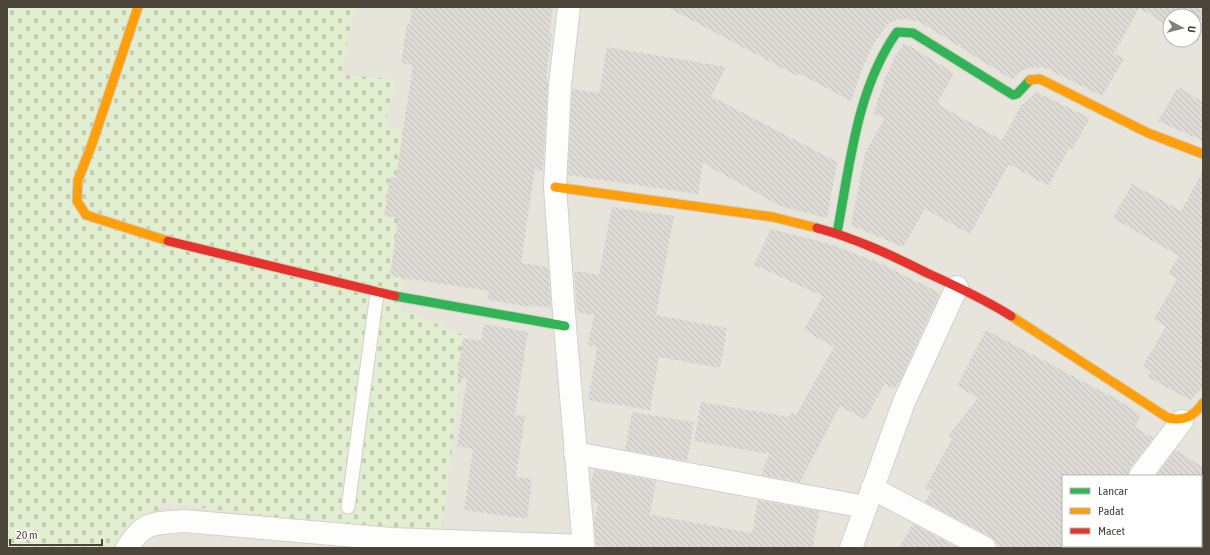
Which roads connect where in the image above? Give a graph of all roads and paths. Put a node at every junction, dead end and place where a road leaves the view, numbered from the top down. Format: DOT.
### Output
graph roads {
  1 [pos="138,7"];
  2 [pos="569,7"];
  3 [pos="1203,154"];
  4 [pos="555,187"];
  5 [pos="837,233"];
  6 [pos="957,287"];
  7 [pos="377,293"];
  8 [pos="565,326"];
  9 [pos="1203,402"];
  10 [pos="1182,421"];
  11 [pos="575,453"];
  12 [pos="1141,475"];
  13 [pos="868,497"];
  14 [pos="348,507"];
  15 [pos="584,547"];
  16 [pos="126,548"];
  17 [pos="851,548"];
  18 [pos="985,548"];
  1 -- 7 [label="street"];
  2 -- 4 [label="street"];
  3 -- 5 [label="street"];
  4 -- 5 [label="street"];
  4 -- 8 [label="street"];
  5 -- 6 [label="street"];
  6 -- 10 [label="street"];
  6 -- 13 [label="street"];
  7 -- 8 [label="street"];
  7 -- 14 [label="lane"];
  8 -- 11 [label="street"];
  9 -- 10 [label="street"];
  10 -- 12 [label="street"];
  11 -- 13 [label="street"];
  11 -- 15 [label="street"];
  13 -- 17 [label="street"];
  13 -- 18 [label="street"];
  15 -- 16 [label="street"];
}
